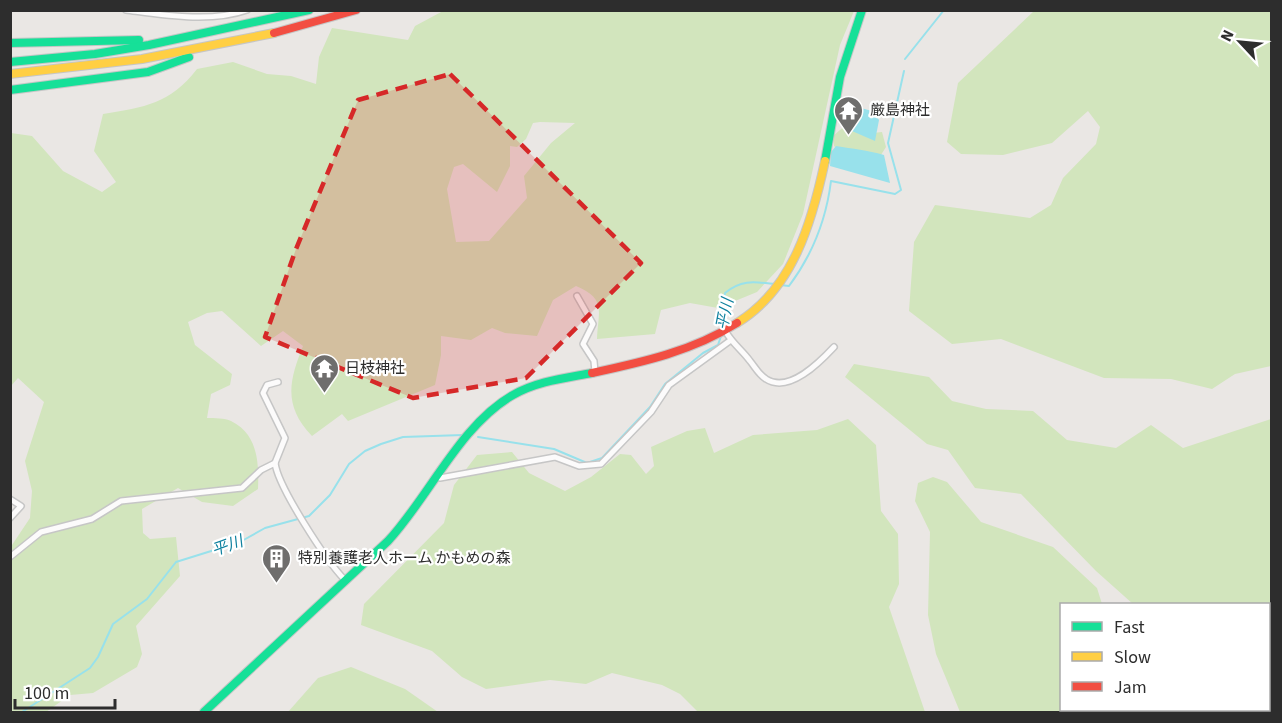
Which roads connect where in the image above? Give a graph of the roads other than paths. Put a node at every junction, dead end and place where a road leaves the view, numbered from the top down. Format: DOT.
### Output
graph roads {
  1 [pos="126,10"];
  2 [pos="247,10"];
  3 [pos="309,10"];
  4 [pos="356,10"];
  5 [pos="862,10"];
  6 [pos="291,30"];
  7 [pos="183,38"];
  8 [pos="10,43"];
  9 [pos="10,62"];
  10 [pos="10,74"];
  11 [pos="89,81"];
  12 [pos="10,90"];
  13 [pos="10,96"];
  14 [pos="577,296"];
  15 [pos="723,333"];
  16 [pos="731,340"];
  17 [pos="834,347"];
  18 [pos="595,372"];
  19 [pos="278,382"];
  20 [pos="275,463"];
  21 [pos="440,478"];
  22 [pos="10,498"];
  23 [pos="10,518"];
  24 [pos="10,557"];
  25 [pos="345,580"];
  26 [pos="205,712"];
  1 -- 2 [label="street"];
  3 -- 7 [label="main road"];
  4 -- 6 [label="main road"];
  5 -- 15 [label="main road"];
  6 -- 10 [label="main road"];
  6 -- 11 [label="main road"];
  7 -- 8 [label="main road"];
  7 -- 9 [label="main road"];
  11 -- 12 [label="main road"];
  11 -- 13 [label="main road"];
  14 -- 18 [label="street"];
  15 -- 16 [label="street"];
  15 -- 18 [label="main road"];
  16 -- 17 [label="street"];
  16 -- 21 [label="street"];
  18 -- 21 [label="main road"];
  19 -- 20 [label="street"];
  20 -- 24 [label="street"];
  20 -- 25 [label="street"];
  21 -- 25 [label="main road"];
  22 -- 23 [label="street"];
  25 -- 26 [label="main road"];
}
